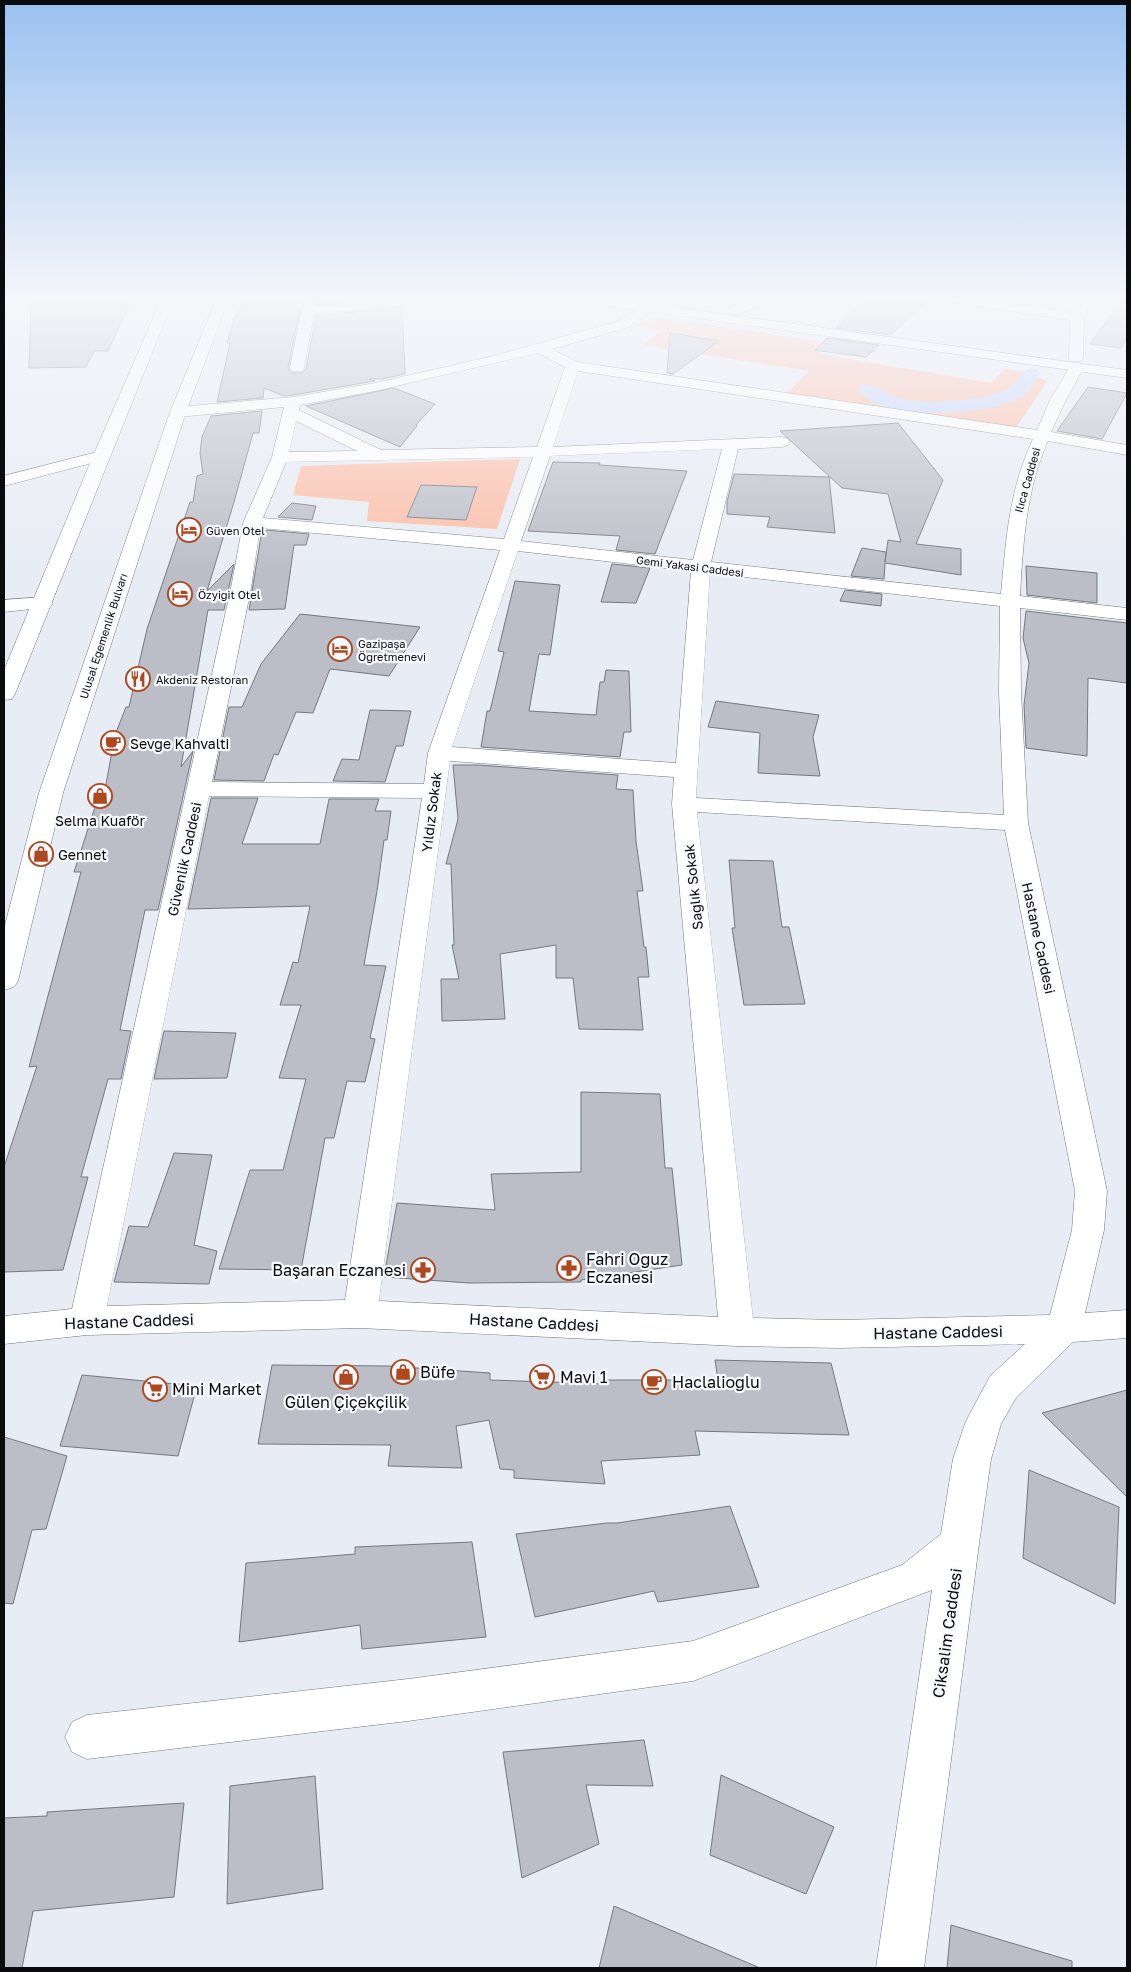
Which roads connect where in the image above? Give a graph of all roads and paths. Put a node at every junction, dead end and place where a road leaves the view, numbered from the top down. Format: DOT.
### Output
graph roads {
  1 [pos="129,390"];
  2 [pos="187,390"];
  3 [pos="362,390"];
  4 [pos="564,390"];
  5 [pos="736,390"];
  6 [pos="1063,390"];
  7 [pos="291,407"];
  8 [pos="178,412"];
  9 [pos="1041,435"];
  10 [pos="782,442"];
  11 [pos="731,444"];
  12 [pos="1127,450"];
  13 [pos="542,452"];
  14 [pos="379,454"];
  15 [pos="101,456"];
  16 [pos="280,457"];
  17 [pos="4,482"];
  18 [pos="252,523"];
  19 [pos="509,545"];
  20 [pos="701,567"];
  21 [pos="1010,601"];
  22 [pos="44,603"];
  23 [pos="4,606"];
  24 [pos="1127,614"];
  25 [pos="4,694"];
  26 [pos="439,753"];
  27 [pos="687,771"];
  28 [pos="198,789"];
  29 [pos="435,792"];
  30 [pos="684,804"];
  31 [pos="1016,823"];
  32 [pos="4,981"];
  33 [pos="360,1314"];
  34 [pos="88,1321"];
  35 [pos="1127,1324"];
  36 [pos="1064,1329"];
  37 [pos="4,1330"];
  38 [pos="737,1332"];
  39 [pos="959,1544"];
  40 [pos="87,1736"];
  41 [pos="900,1968"];
  1 -- 15 [label="main road"];
  2 -- 8 [label="main road, Ulusal Egemenlik Bulvarı"];
  3 -- 7 [label="main road"];
  4 -- 13 [label="main road, Yıldız Sokak"];
  5 -- 9 [label="main road"];
  6 -- 9 [label="main road, Ilıca Caddesi"];
  7 -- 8 [label="main road"];
  7 -- 14 [label="main road"];
  7 -- 16 [label="main road, Güvenlik Caddesi"];
  8 -- 32 [label="main road, Ulusal Egemenlik Bulvarı"];
  9 -- 12 [label="main road"];
  9 -- 21 [label="main road, Ilıca Caddesi"];
  10 -- 11 [label="main road"];
  11 -- 13 [label="main road"];
  11 -- 20 [label="main road, Sağlık Sokak"];
  13 -- 14 [label="main road"];
  13 -- 19 [label="main road, Yıldız Sokak"];
  14 -- 16 [label="main road"];
  15 -- 17 [label="main road"];
  15 -- 22 [label="main road"];
  16 -- 18 [label="main road, Güvenlik Caddesi"];
  18 -- 19 [label="main road, Gemi Yakasi Caddesi"];
  18 -- 28 [label="main road, Güvenlik Caddesi"];
  19 -- 20 [label="main road, Gemi Yakasi Caddesi"];
  19 -- 26 [label="main road, Yıldız Sokak"];
  20 -- 21 [label="main road, Gemi Yakasi Caddesi"];
  20 -- 27 [label="main road, Sağlık Sokak"];
  21 -- 24 [label="main road, Gemi Yakasi Caddesi"];
  21 -- 31 [label="main road, Hastane Caddesi"];
  22 -- 23 [label="main road"];
  22 -- 25 [label="main road"];
  26 -- 27 [label="main road"];
  26 -- 29 [label="main road, Yıldız Sokak"];
  27 -- 30 [label="main road, Sağlık Sokak"];
  28 -- 29 [label="main road"];
  28 -- 34 [label="main road, Güvenlik Caddesi"];
  29 -- 33 [label="main road, Yıldız Sokak"];
  30 -- 31 [label="main road"];
  30 -- 38 [label="main road, Sağlık Sokak"];
  31 -- 36 [label="main road, Hastane Caddesi"];
  33 -- 34 [label="main road, Hastane Caddesi"];
  33 -- 38 [label="main road, Hastane Caddesi"];
  34 -- 37 [label="main road, Hastane Caddesi"];
  35 -- 36 [label="main road, Hastane Caddesi"];
  36 -- 38 [label="main road, Hastane Caddesi"];
  36 -- 39 [label="main road, Ciksalim Caddesi"];
  39 -- 40 [label="main road"];
  39 -- 41 [label="main road, Ciksalim Caddesi"];
}
